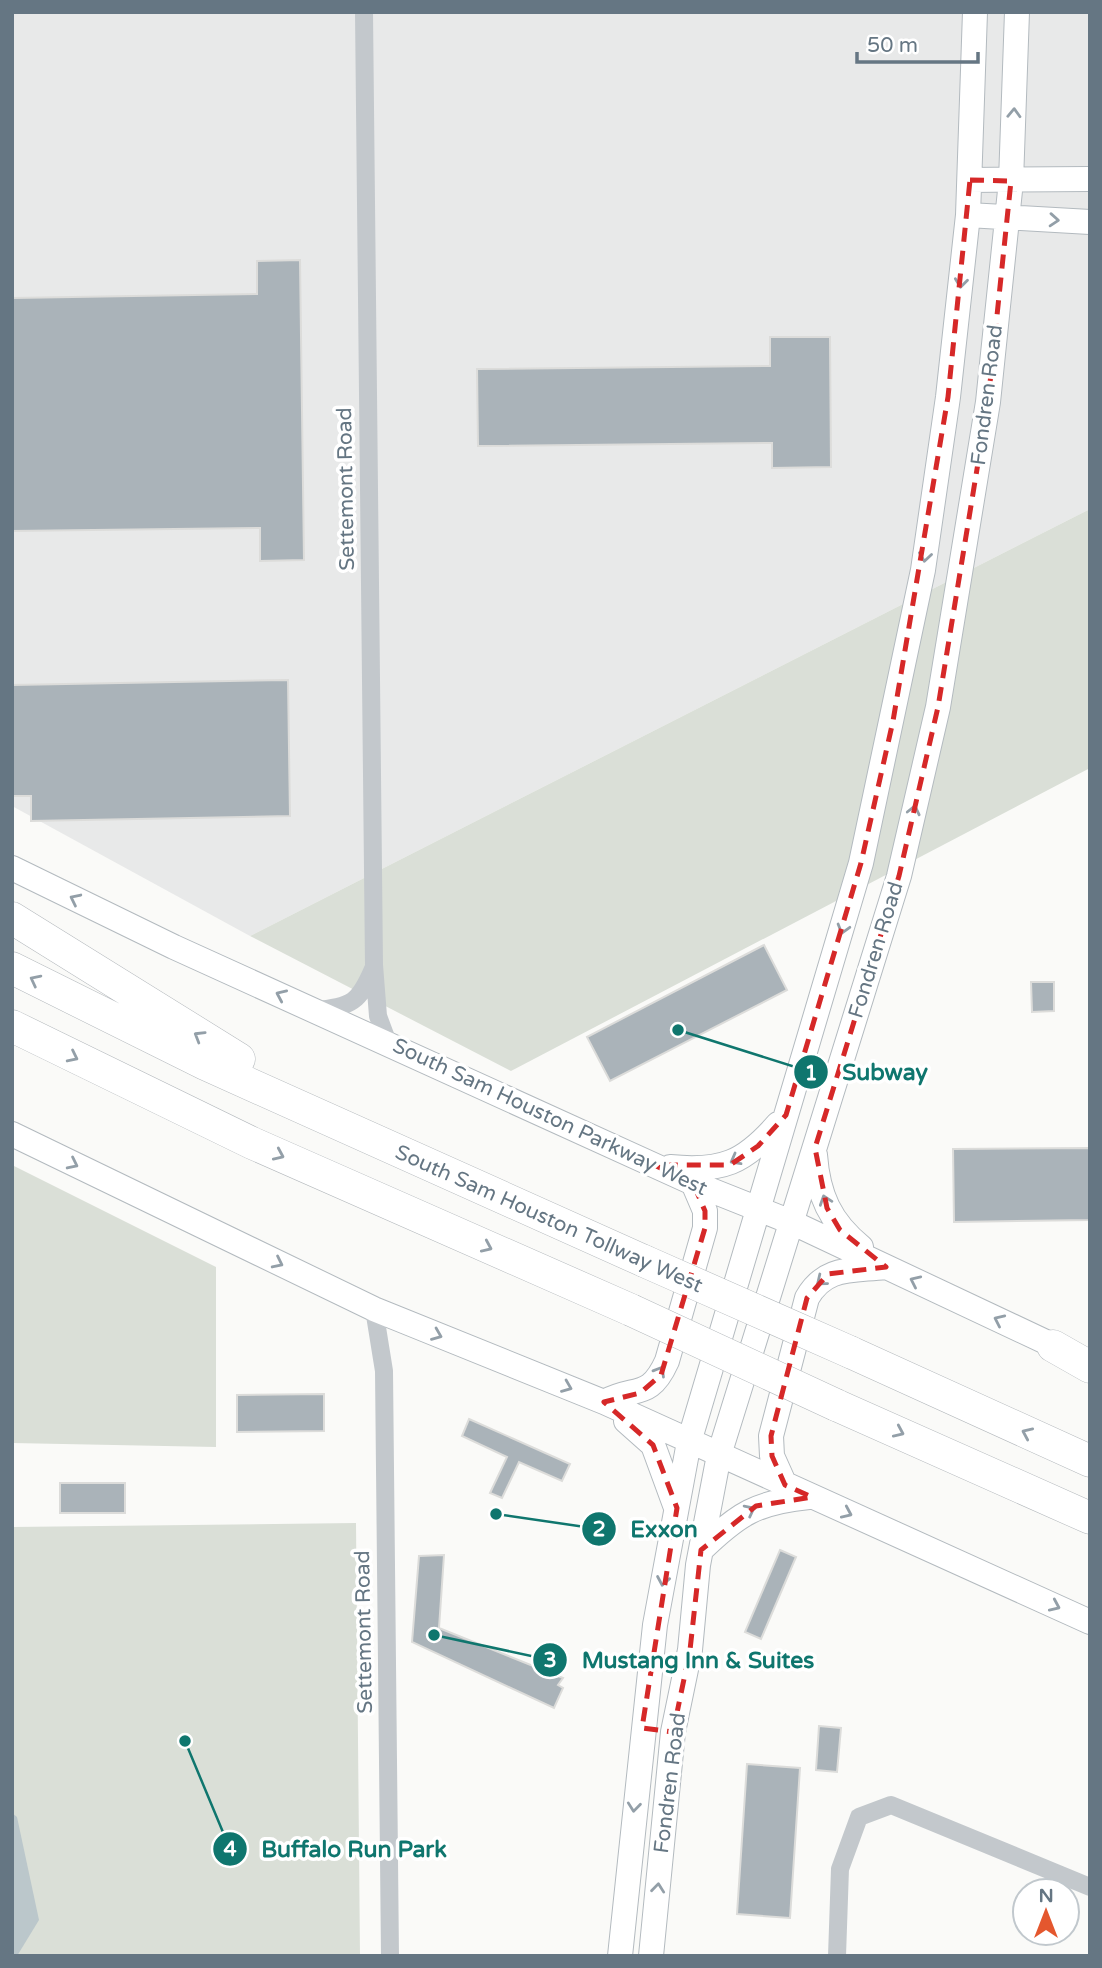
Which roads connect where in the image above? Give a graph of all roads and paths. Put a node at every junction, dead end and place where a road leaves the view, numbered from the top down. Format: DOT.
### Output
graph roads {
  1 [pos="364,12"];
  2 [pos="975,12"];
  3 [pos="1017,12"];
  4 [pos="1090,179"];
  5 [pos="970,180"];
  6 [pos="1011,181"];
  7 [pos="968,215"];
  8 [pos="1008,217"];
  9 [pos="1090,222"];
  10 [pos="930,522"];
  11 [pos="969,530"];
  12 [pos="861,863"];
  13 [pos="12,868"];
  14 [pos="899,876"];
  15 [pos="12,918"];
  16 [pos="374,965"];
  17 [pos="12,968"];
  18 [pos="315,1010"];
  19 [pos="20,1031"];
  20 [pos="388,1042"];
  21 [pos="786,1115"];
  22 [pos="12,1134"];
  23 [pos="384,1146"];
  24 [pos="815,1148"];
  25 [pos="654,1165"];
  26 [pos="693,1183"];
  27 [pos="756,1209"];
  28 [pos="791,1222"];
  29 [pos="886,1267"];
  30 [pos="374,1309"];
  31 [pos="1053,1346"];
  32 [pos="1090,1365"];
  33 [pos="604,1402"];
  34 [pos="689,1442"];
  35 [pos="719,1455"];
  36 [pos="1090,1461"];
  37 [pos="971,1464"];
  38 [pos="785,1485"];
  39 [pos="812,1497"];
  40 [pos="677,1508"];
  41 [pos="1090,1518"];
  42 [pos="1090,1540"];
  43 [pos="701,1550"];
  44 [pos="1090,1622"];
  45 [pos="642,1728"];
  46 [pos="673,1732"];
  47 [pos="1090,1887"];
  48 [pos="390,1956"];
  49 [pos="620,1956"];
  50 [pos="651,1956"];
  51 [pos="837,1956"];
  1 -- 16 [label="street, Settemont Road"];
  2 -- 5 [label="main road, Fondren Road"];
  6 -- 3 [label="main road, Fondren Road, one-way"];
  4 -- 6 [label="main road"];
  5 -- 6 [label="main road"];
  5 -- 7 [label="main road, Fondren Road"];
  6 -- 8 [label="main road, Fondren Road"];
  7 -- 8 [label="main road"];
  7 -- 10 [label="main road, Fondren Road, one-way"];
  8 -- 9 [label="main road, one-way"];
  8 -- 11 [label="main road, Fondren Road"];
  10 -- 11 [label="main road"];
  10 -- 12 [label="main road, Fondren Road, one-way"];
  14 -- 11 [label="main road, Fondren Road, one-way"];
  12 -- 14 [label="main road"];
  12 -- 21 [label="main road, Fondren Road, one-way"];
  18 -- 13 [label="main road, South Sam Houston Parkway West, one-way"];
  14 -- 24 [label="main road, Fondren Road"];
  23 -- 15 [label="highway, one-way"];
  16 -- 18 [label="street, Settemont Road"];
  16 -- 20 [label="street, Settemont Road"];
  23 -- 17 [label="highway, South Sam Houston Tollway West, one-way"];
  18 -- 20 [label="main road, South Sam Houston Parkway West"];
  19 -- 37 [label="highway, one-way, bridge"];
  20 -- 25 [label="main road, South Sam Houston Parkway West"];
  21 -- 25 [label="main road, one-way"];
  21 -- 27 [label="main road, Fondren Road"];
  22 -- 30 [label="main road, one-way"];
  36 -- 23 [label="highway, South Sam Houston Tollway West, one-way, bridge"];
  24 -- 28 [label="main road, Fondren Road"];
  29 -- 24 [label="main road, one-way"];
  25 -- 26 [label="main road, South Sam Houston Parkway West"];
  26 -- 27 [label="main road, South Sam Houston Parkway West"];
  33 -- 26 [label="main road, one-way"];
  27 -- 28 [label="main road, South Sam Houston Parkway West"];
  27 -- 34 [label="main road, Fondren Road"];
  28 -- 29 [label="main road, South Sam Houston Parkway West"];
  28 -- 35 [label="main road, Fondren Road"];
  31 -- 29 [label="main road, South Sam Houston Parkway West, one-way"];
  29 -- 38 [label="main road, one-way"];
  30 -- 33 [label="main road, one-way"];
  30 -- 48 [label="street, Settemont Road"];
  31 -- 32 [label="highway"];
  33 -- 34 [label="main road"];
  33 -- 40 [label="main road"];
  34 -- 35 [label="main road"];
  34 -- 40 [label="main road, Fondren Road"];
  35 -- 38 [label="main road"];
  35 -- 43 [label="main road, Fondren Road"];
  37 -- 41 [label="highway"];
  37 -- 42 [label="highway"];
  38 -- 39 [label="main road"];
  43 -- 39 [label="main road, one-way"];
  39 -- 44 [label="main road, one-way"];
  40 -- 45 [label="main road, Fondren Road, one-way"];
  43 -- 46 [label="main road, Fondren Road"];
  45 -- 46 [label="main road"];
  45 -- 49 [label="main road, Fondren Road, one-way"];
  50 -- 46 [label="main road, Fondren Road, one-way"];
  47 -- 51 [label="street"];
}
